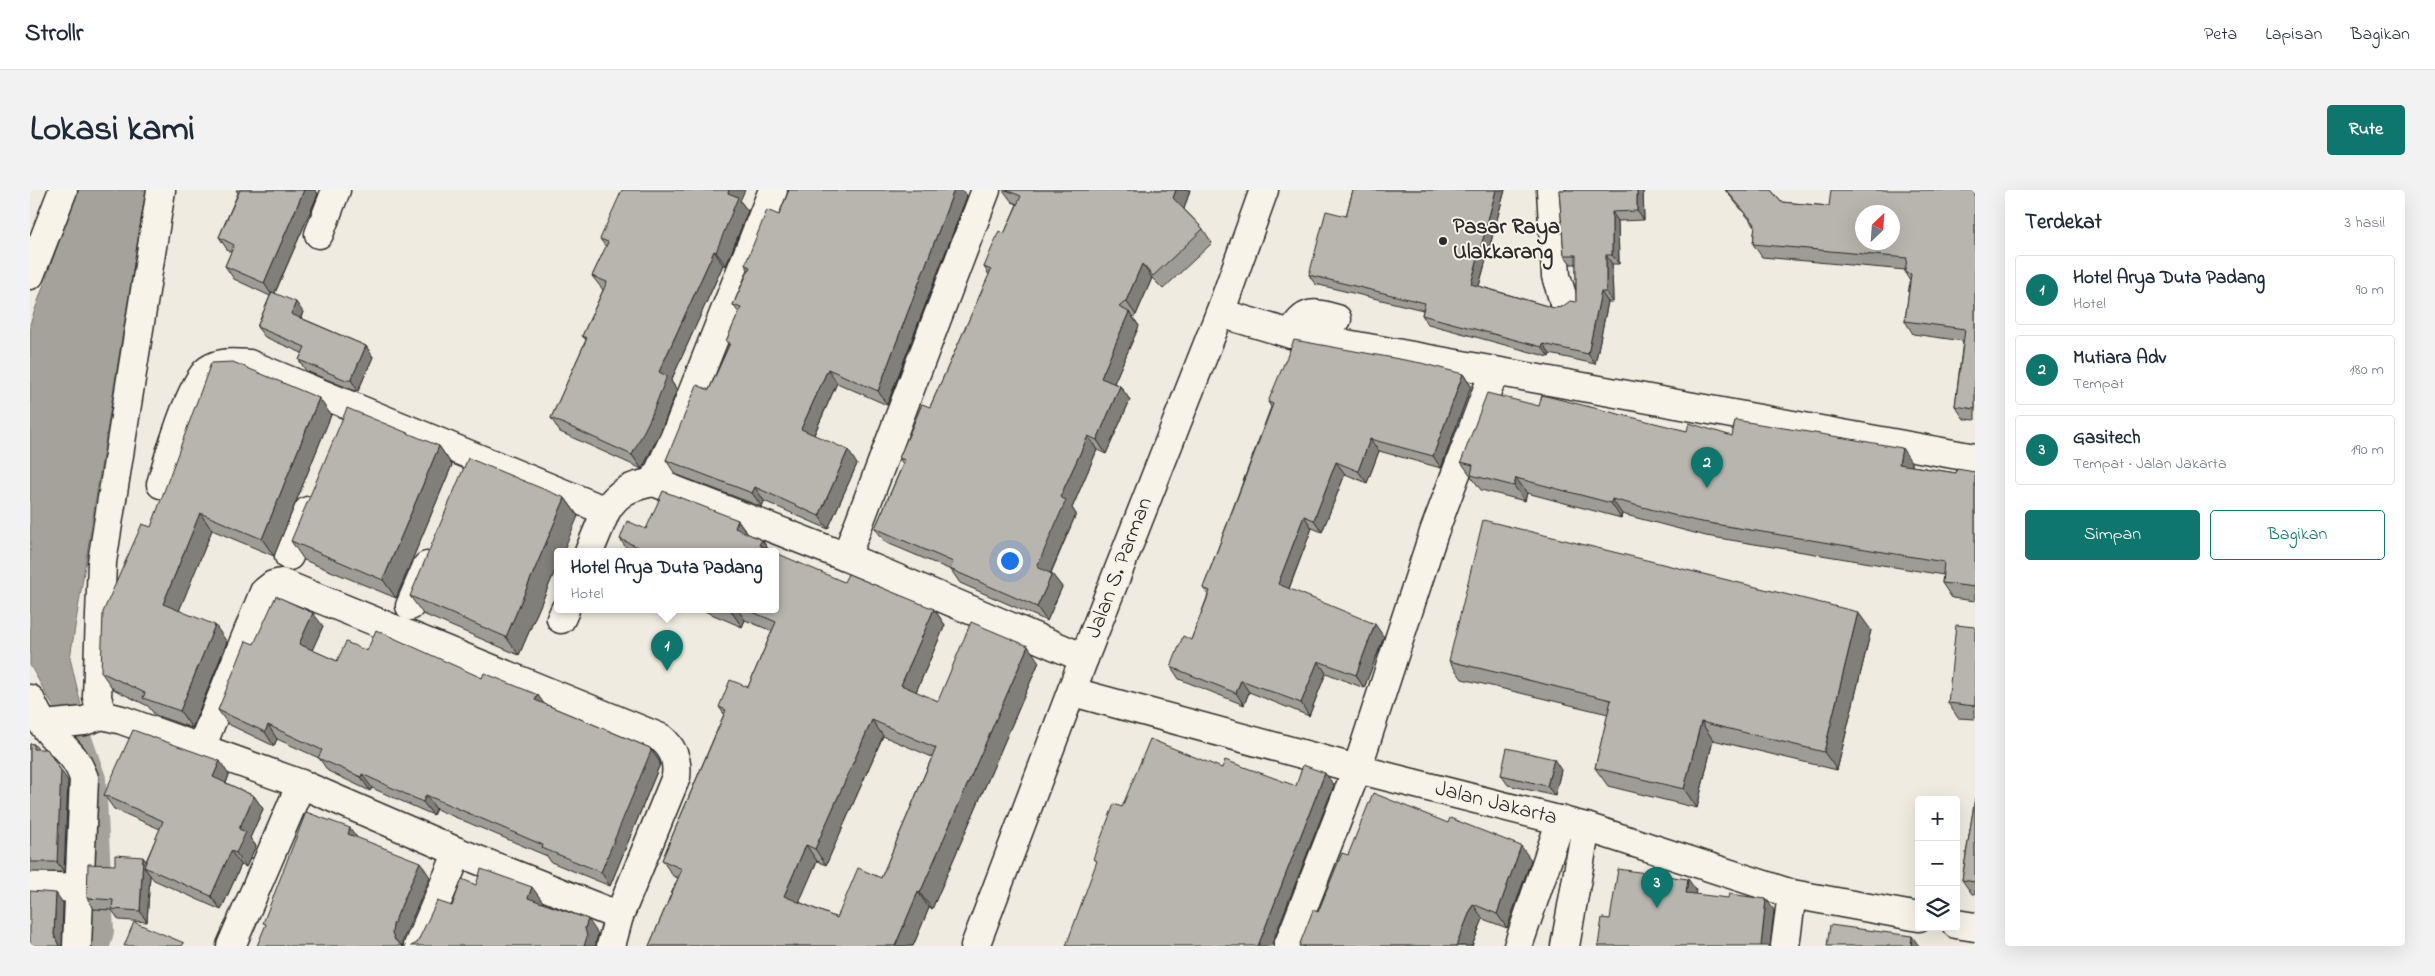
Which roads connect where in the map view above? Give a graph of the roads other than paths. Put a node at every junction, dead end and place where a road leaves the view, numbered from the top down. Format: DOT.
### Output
graph roads {
  1 [pos="63,190"];
  2 [pos="161,190"];
  3 [pos="336,190"];
  4 [pos="773,190"];
  5 [pos="986,190"];
  6 [pos="1264,190"];
  7 [pos="1551,190"];
  8 [pos="319,234"];
  9 [pos="30,275"];
  10 [pos="1564,302"];
  11 [pos="1220,313"];
  12 [pos="1337,319"];
  13 [pos="1291,334"];
  14 [pos="1494,372"];
  15 [pos="352,406"];
  16 [pos="341,432"];
  17 [pos="473,456"];
  18 [pos="1975,458"];
  19 [pos="462,482"];
  20 [pos="654,482"];
  21 [pos="161,484"];
  22 [pos="319,485"];
  23 [pos="606,510"];
  24 [pos="436,544"];
  25 [pos="590,548"];
  26 [pos="289,556"];
  27 [pos="846,557"];
  28 [pos="410,606"];
  29 [pos="1084,658"];
  30 [pos="1073,692"];
  31 [pos="30,699"];
  32 [pos="93,718"];
  33 [pos="47,725"];
  34 [pos="200,748"];
  35 [pos="1357,769"];
  36 [pos="301,784"];
  37 [pos="1574,824"];
  38 [pos="458,852"];
  39 [pos="30,886"];
  40 [pos="81,888"];
  41 [pos="1792,894"];
  42 [pos="620,916"];
  43 [pos="1915,916"];
  44 [pos="1960,925"];
  45 [pos="1975,927"];
  46 [pos="77,946"];
  47 [pos="231,946"];
  48 [pos="418,946"];
  49 [pos="611,946"];
  50 [pos="975,946"];
  51 [pos="1288,946"];
  52 [pos="1518,946"];
  53 [pos="1565,946"];
  54 [pos="1785,946"];
  1 -- 9 [label="street"];
  2 -- 32 [label="street"];
  3 -- 8 [label="street"];
  4 -- 20 [label="street"];
  5 -- 27 [label="street"];
  6 -- 11 [label="street, Jalan S. Parman"];
  7 -- 10 [label="street"];
  11 -- 13 [label="street"];
  11 -- 29 [label="street, Jalan S. Parman"];
  12 -- 13 [label="street"];
  13 -- 14 [label="street"];
  14 -- 18 [label="street"];
  14 -- 35 [label="street"];
  15 -- 16 [label="street"];
  15 -- 17 [label="street"];
  15 -- 21 [label="street"];
  17 -- 19 [label="street"];
  17 -- 23 [label="street"];
  20 -- 23 [label="street"];
  20 -- 27 [label="street"];
  22 -- 26 [label="street"];
  23 -- 25 [label="street"];
  24 -- 28 [label="street"];
  27 -- 29 [label="street"];
  29 -- 30 [label="street, Jalan S. Parman"];
  30 -- 35 [label="street, Jalan Jakarta"];
  30 -- 50 [label="street, Jalan S. Parman"];
  31 -- 33 [label="street"];
  32 -- 33 [label="street"];
  32 -- 34 [label="street"];
  33 -- 40 [label="street"];
  34 -- 36 [label="street"];
  34 -- 42 [label="street"];
  35 -- 37 [label="street, Jalan Jakarta"];
  35 -- 51 [label="street"];
  36 -- 38 [label="street"];
  36 -- 47 [label="street"];
  37 -- 41 [label="street, Jalan Jakarta"];
  37 -- 52 [label="street"];
  37 -- 53 [label="street"];
  38 -- 42 [label="street"];
  38 -- 48 [label="street"];
  39 -- 40 [label="street"];
  40 -- 46 [label="street"];
  41 -- 43 [label="street, Jalan Jakarta"];
  41 -- 54 [label="street"];
  42 -- 49 [label="street"];
  44 -- 45 [label="street"];
}
